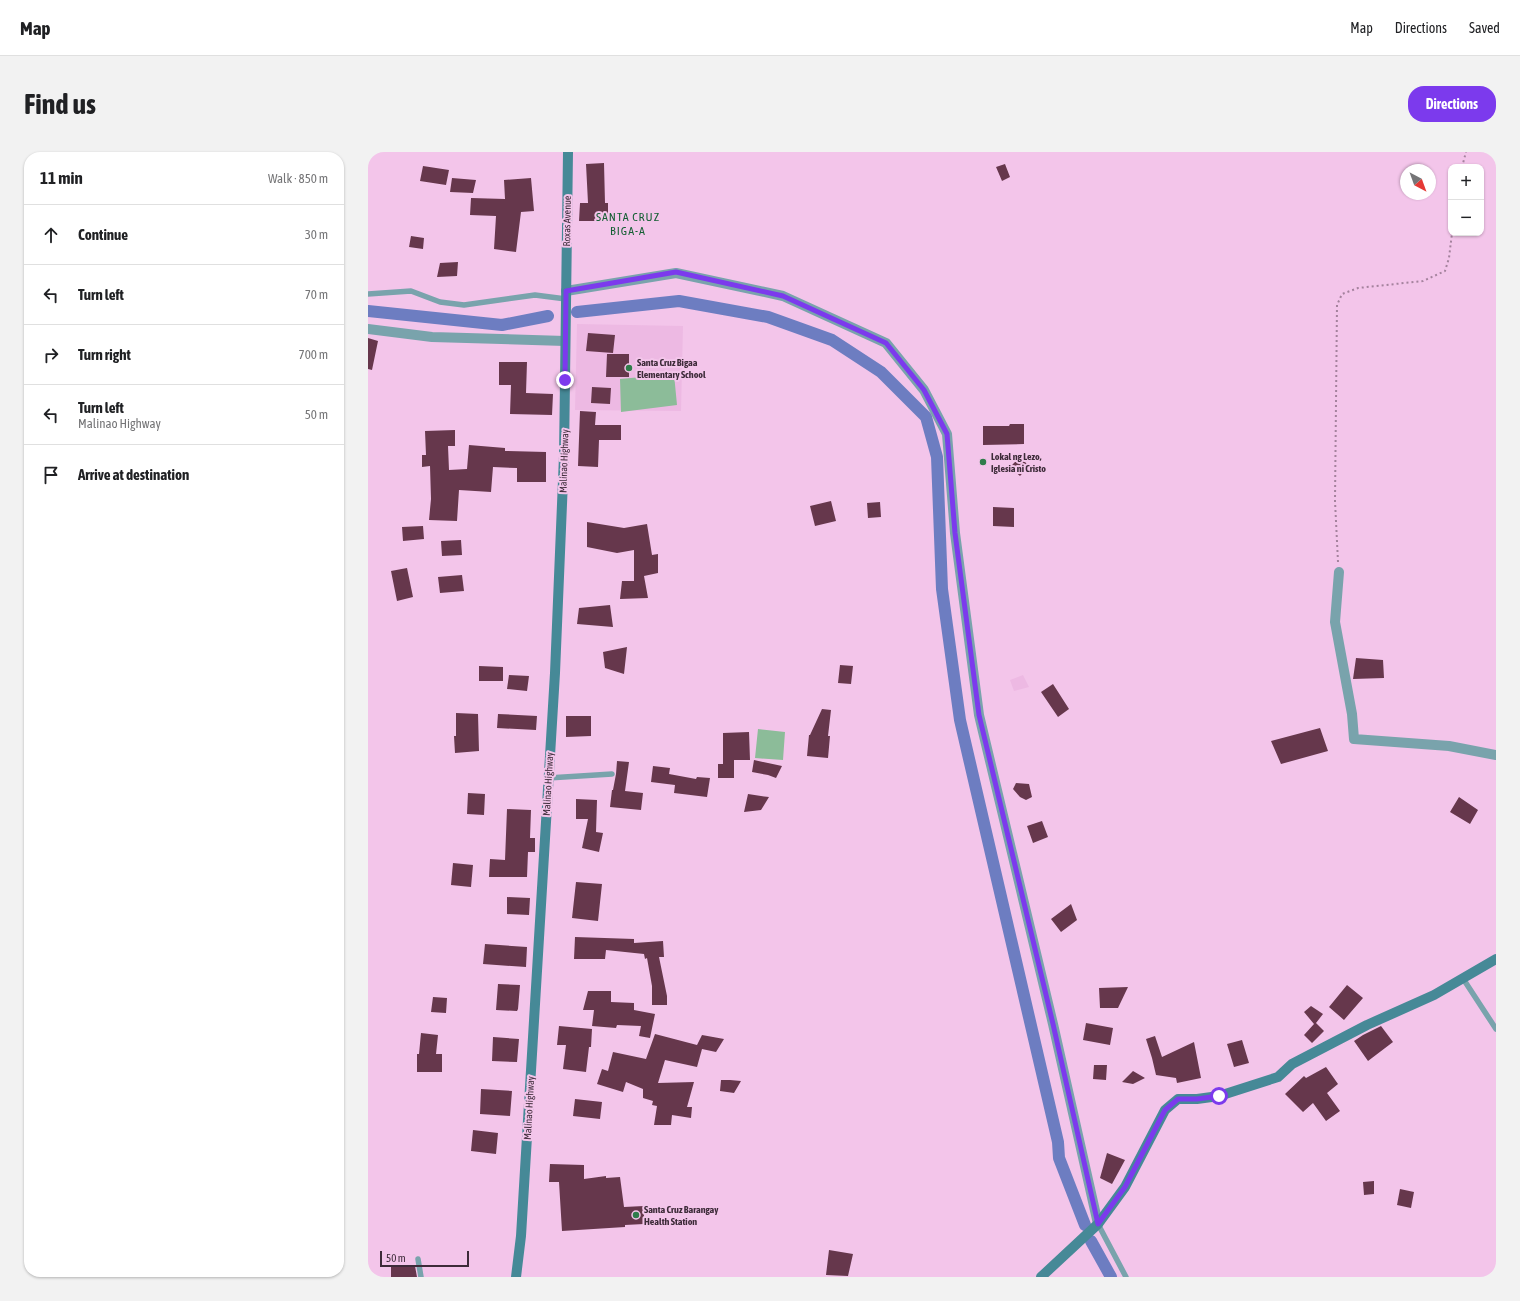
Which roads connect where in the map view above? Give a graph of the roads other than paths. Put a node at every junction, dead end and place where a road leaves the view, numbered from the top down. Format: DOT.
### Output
graph roads {
  1 [pos="568,152"];
  2 [pos="368,294"];
  3 [pos="566,295"];
  4 [pos="368,329"];
  5 [pos="565,342"];
  6 [pos="1339,572"];
  7 [pos="1496,755"];
  8 [pos="612,774"];
  9 [pos="548,778"];
  10 [pos="1496,959"];
  11 [pos="1462,977"];
  12 [pos="1496,1029"];
  13 [pos="1098,1224"];
  14 [pos="418,1259"];
  15 [pos="421,1277"];
  16 [pos="516,1277"];
  17 [pos="1041,1277"];
  18 [pos="1126,1277"];
  1 -- 3 [label="main road, Roxas Avenue"];
  2 -- 3 [label="lane"];
  3 -- 5 [label="main road, Malinao Highway"];
  3 -- 13 [label="street"];
  4 -- 5 [label="street"];
  5 -- 9 [label="main road, Malinao Highway"];
  6 -- 7 [label="street"];
  8 -- 9 [label="lane"];
  9 -- 16 [label="main road, Malinao Highway"];
  10 -- 11 [label="main road"];
  11 -- 12 [label="lane"];
  11 -- 13 [label="main road"];
  13 -- 17 [label="main road"];
  13 -- 18 [label="lane"];
  14 -- 15 [label="lane"];
}
